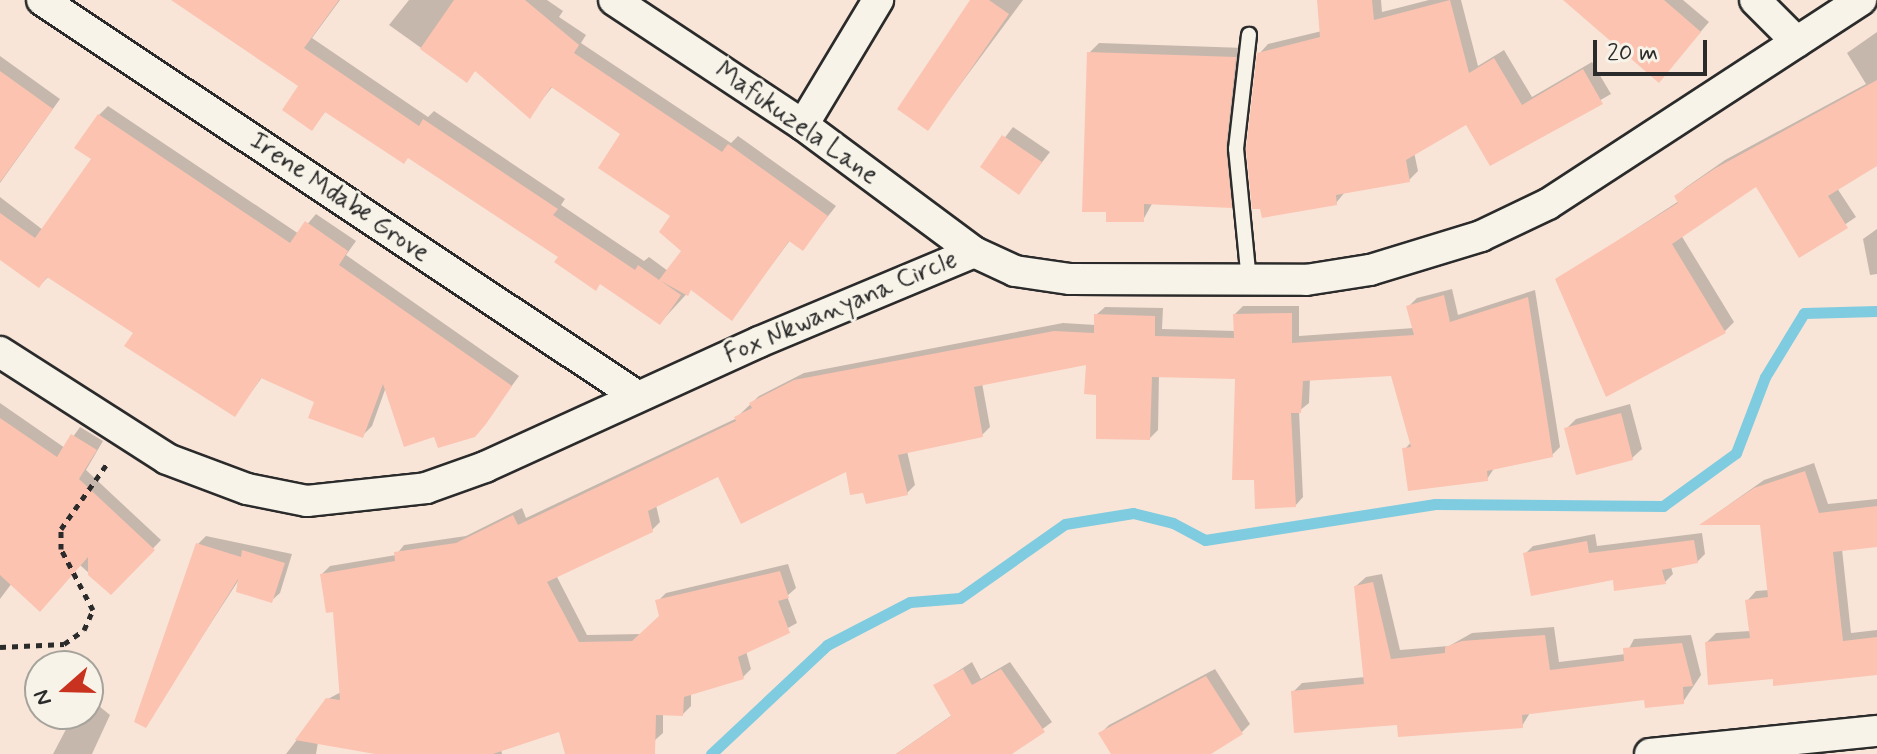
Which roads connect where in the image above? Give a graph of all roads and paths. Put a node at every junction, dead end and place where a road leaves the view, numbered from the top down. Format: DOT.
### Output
graph roads {
  1 [pos="42,0"];
  2 [pos="614,0"];
  3 [pos="878,0"];
  4 [pos="1755,0"];
  5 [pos="1861,0"];
  6 [pos="1249,35"];
  7 [pos="1797,42"];
  8 [pos="803,125"];
  9 [pos="974,252"];
  10 [pos="1249,282"];
  11 [pos="0,352"];
  12 [pos="637,396"];
  13 [pos="127,434"];
  14 [pos="0,647"];
  15 [pos="1877,731"];
  16 [pos="1650,754"];
  1 -- 12 [label="street, Irene Mdabe Grove"];
  2 -- 8 [label="street, Mafukuzela Lane"];
  3 -- 8 [label="street"];
  4 -- 7 [label="street"];
  5 -- 7 [label="street, Fox Nkwanyana Circle"];
  6 -- 10 [label="lane"];
  7 -- 10 [label="street, Fox Nkwanyana Circle"];
  8 -- 9 [label="street, Mafukuzela Lane"];
  9 -- 10 [label="street, Fox Nkwanyana Circle"];
  9 -- 12 [label="street, Fox Nkwanyana Circle"];
  11 -- 13 [label="street, Fox Nkwanyana Circle"];
  12 -- 13 [label="street, Fox Nkwanyana Circle"];
  13 -- 14 [label="path"];
  15 -- 16 [label="street"];
}
